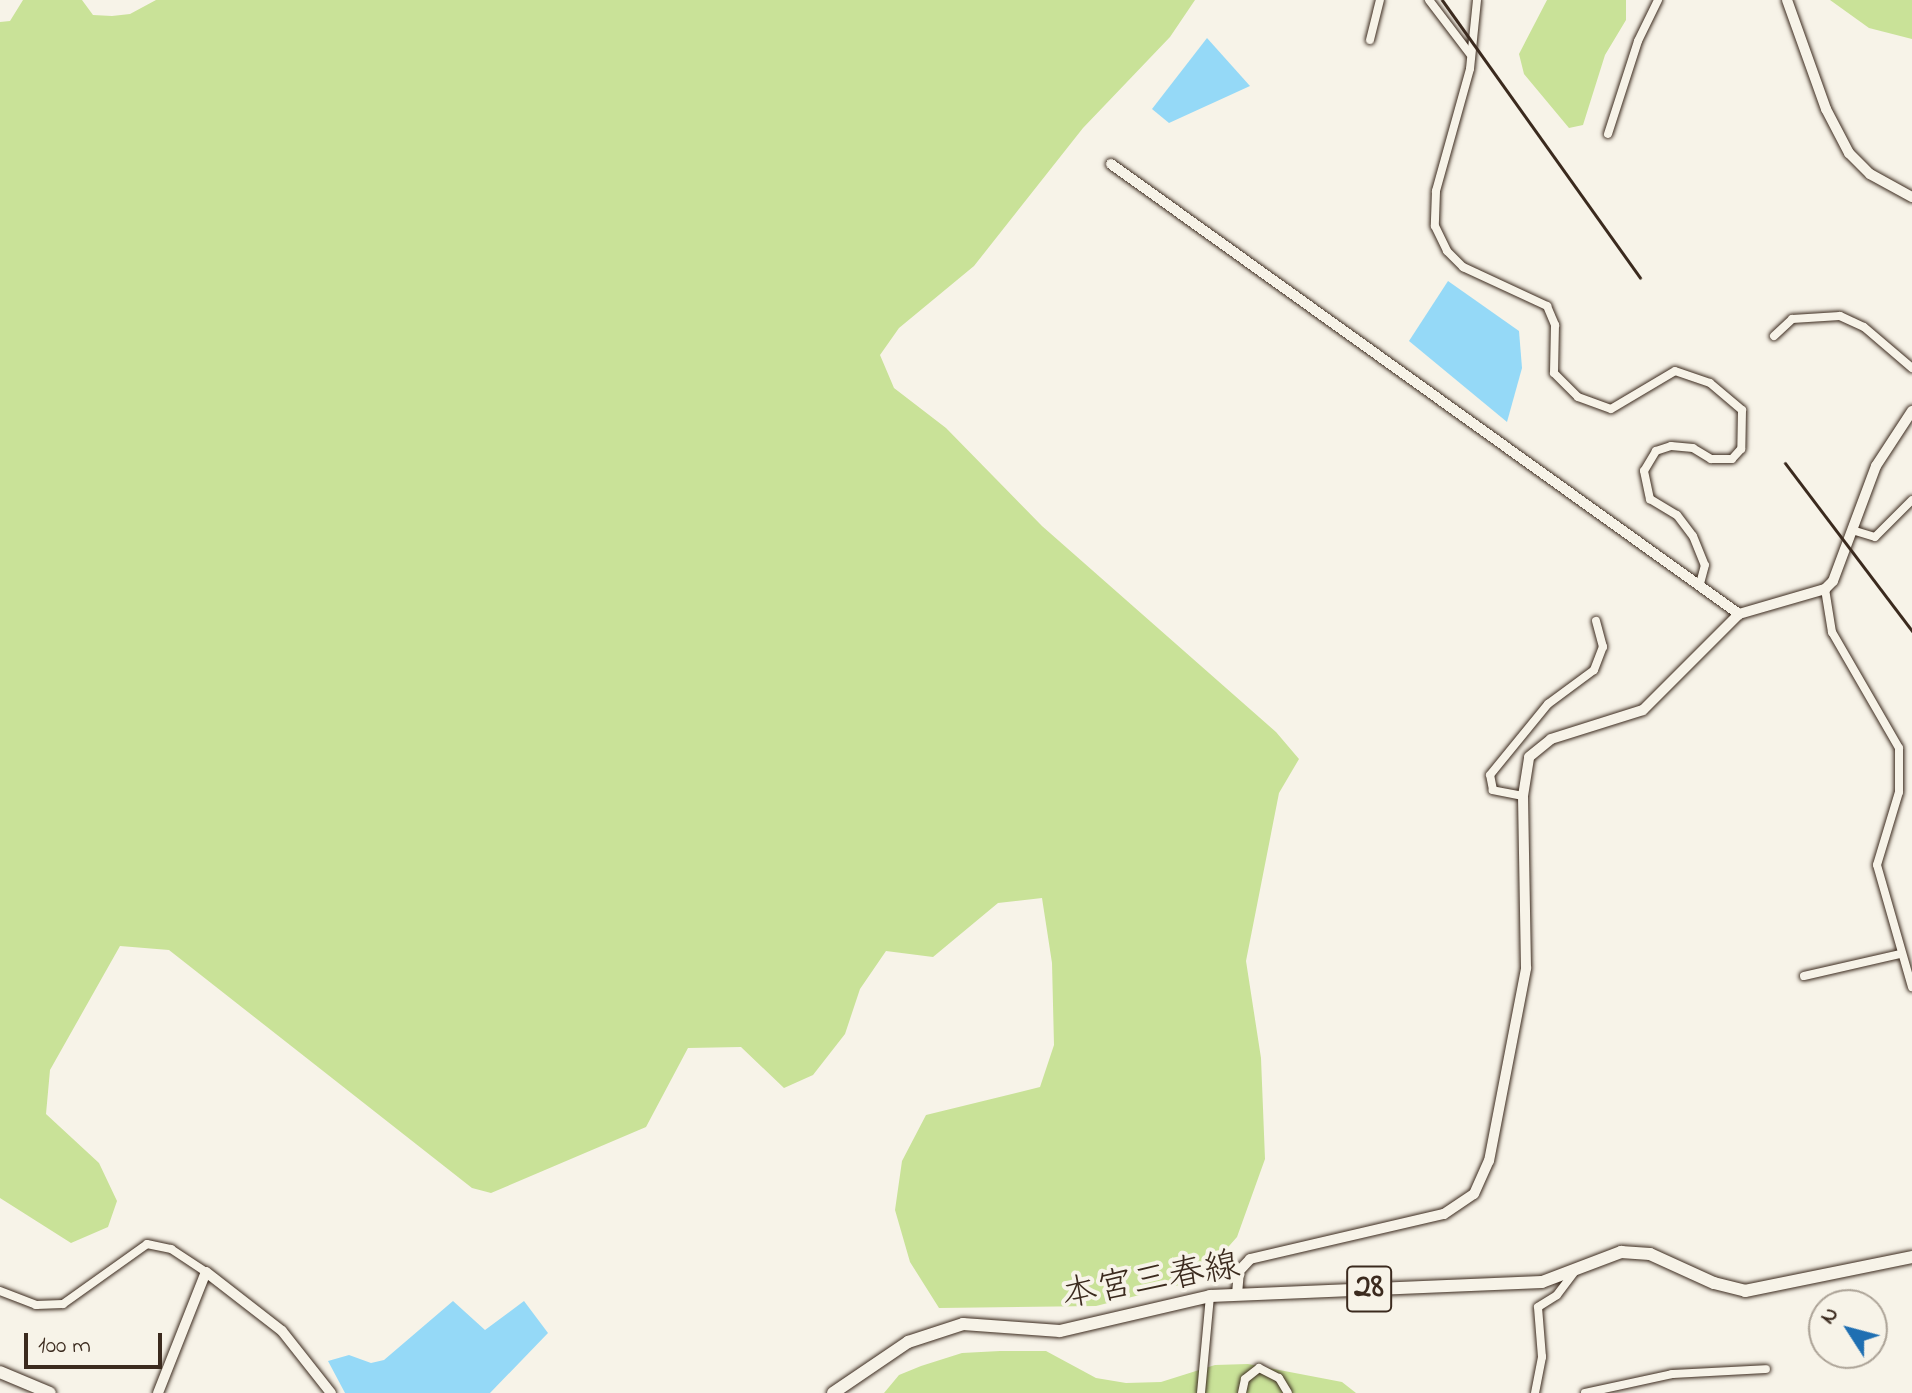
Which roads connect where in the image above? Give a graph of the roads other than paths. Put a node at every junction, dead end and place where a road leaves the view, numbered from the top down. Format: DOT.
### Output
graph roads {
  1 [pos="1380,0"];
  2 [pos="1429,0"];
  3 [pos="1477,0"];
  4 [pos="1658,0"];
  5 [pos="1787,0"];
  6 [pos="1370,40"];
  7 [pos="1470,54"];
  8 [pos="1608,134"];
  9 [pos="1111,164"];
  10 [pos="1912,197"];
  11 [pos="1774,336"];
  12 [pos="1912,368"];
  13 [pos="1912,411"];
  14 [pos="1912,500"];
  15 [pos="1852,530"];
  16 [pos="1700,584"];
  17 [pos="1825,589"];
  18 [pos="1739,614"];
  19 [pos="1596,621"];
  20 [pos="1907,762"];
  21 [pos="1523,796"];
  22 [pos="1900,954"];
  23 [pos="1804,976"];
  24 [pos="1912,987"];
  25 [pos="1912,1257"];
  26 [pos="1575,1271"];
  27 [pos="206,1272"];
  28 [pos="0,1291"];
  29 [pos="1237,1294"];
  30 [pos="1210,1296"];
  31 [pos="1766,1369"];
  32 [pos="0,1372"];
  33 [pos="50,1393"];
  34 [pos="158,1393"];
  35 [pos="331,1393"];
  36 [pos="833,1393"];
  37 [pos="1201,1393"];
  38 [pos="1242,1393"];
  39 [pos="1288,1393"];
  40 [pos="1535,1393"];
  41 [pos="1585,1393"];
  1 -- 6 [label="street"];
  2 -- 7 [label="street"];
  3 -- 7 [label="street"];
  4 -- 8 [label="street"];
  5 -- 10 [label="street"];
  7 -- 16 [label="street"];
  9 -- 16 [label="street"];
  11 -- 12 [label="street"];
  13 -- 15 [label="street"];
  14 -- 15 [label="street"];
  15 -- 17 [label="street"];
  16 -- 18 [label="street"];
  17 -- 18 [label="street"];
  17 -- 20 [label="street"];
  18 -- 21 [label="street"];
  19 -- 21 [label="street"];
  20 -- 22 [label="street"];
  21 -- 29 [label="street"];
  22 -- 23 [label="street"];
  22 -- 24 [label="street"];
  25 -- 26 [label="main road, 本宮三春線 / 28"];
  26 -- 29 [label="main road, 本宮三春線 / 28"];
  26 -- 40 [label="street"];
  27 -- 28 [label="street"];
  27 -- 34 [label="street"];
  27 -- 35 [label="street"];
  29 -- 30 [label="main road, 本宮三春線 / 28"];
  30 -- 36 [label="main road, 本宮三春線 / 28"];
  30 -- 37 [label="street"];
  31 -- 41 [label="street"];
  32 -- 33 [label="main road"];
  38 -- 39 [label="street"];
}
